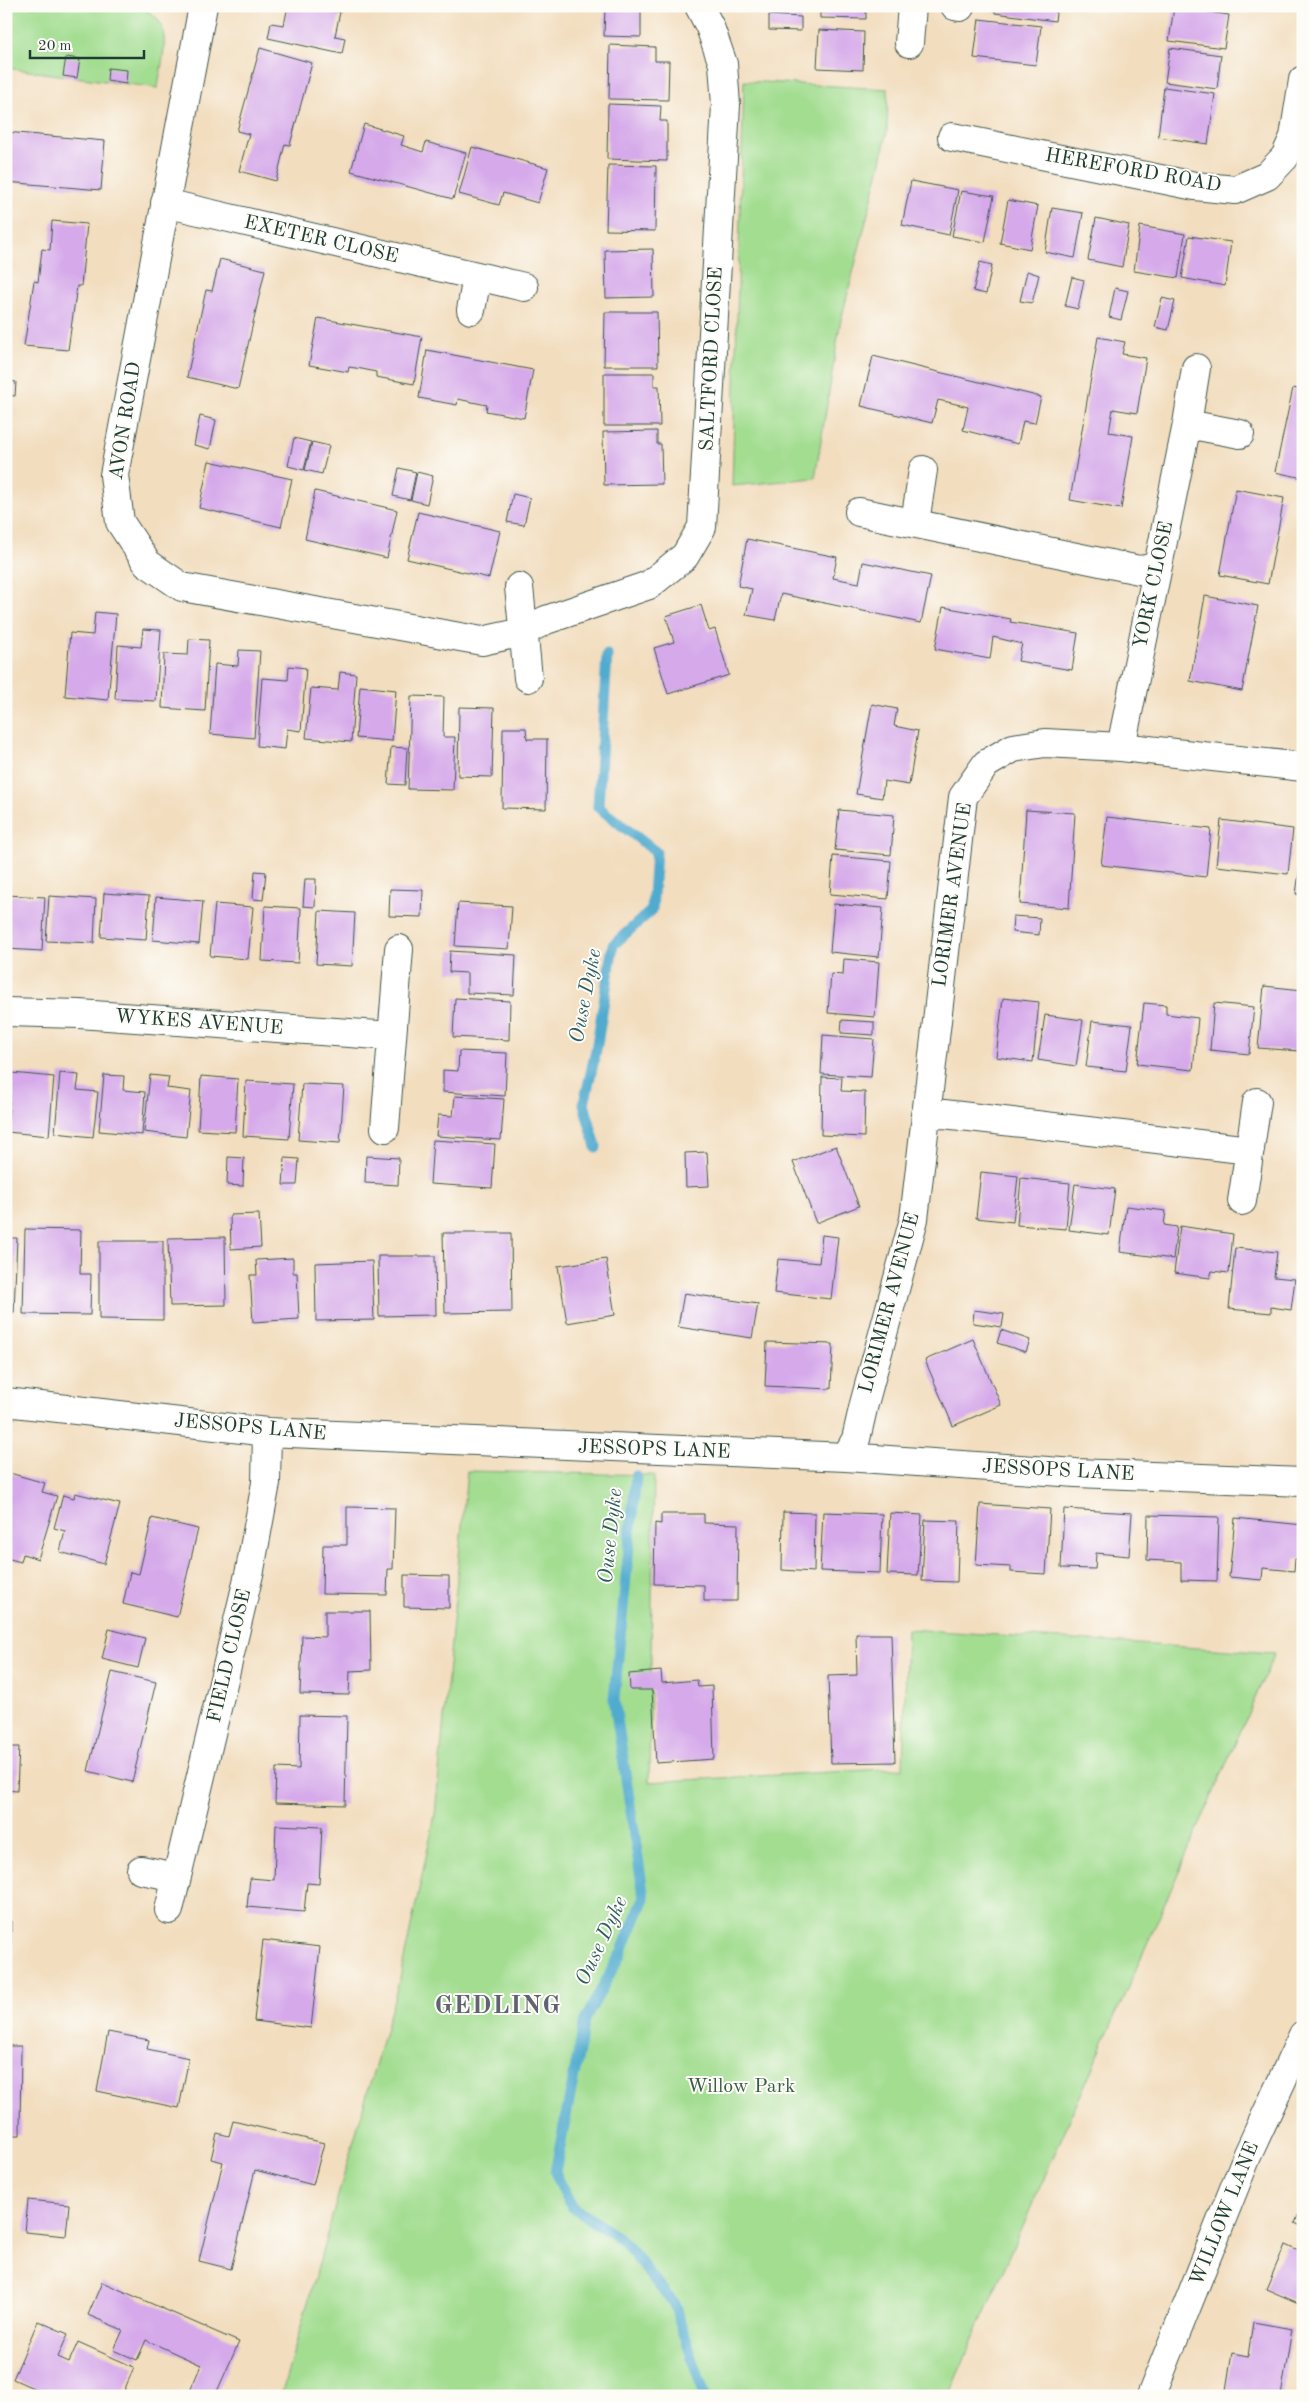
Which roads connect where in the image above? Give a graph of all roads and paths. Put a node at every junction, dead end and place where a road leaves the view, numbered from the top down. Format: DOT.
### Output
graph roads {
  1 [pos="203,6"];
  2 [pos="699,6"];
  3 [pos="912,6"];
  4 [pos="955,6"];
  5 [pos="960,7"];
  6 [pos="909,43"];
  7 [pos="1303,80"];
  8 [pos="952,137"];
  9 [pos="165,203"];
  10 [pos="477,277"];
  11 [pos="524,287"];
  12 [pos="471,310"];
  13 [pos="1196,368"];
  14 [pos="1187,424"];
  15 [pos="1240,434"];
  16 [pos="923,470"];
  17 [pos="859,512"];
  18 [pos="915,522"];
  19 [pos="1157,567"];
  20 [pos="519,587"];
  21 [pos="534,626"];
  22 [pos="528,678"];
  23 [pos="1120,747"];
  24 [pos="1303,768"];
  25 [pos="399,949"];
  26 [pos="6,1012"];
  27 [pos="392,1036"];
  28 [pos="1257,1102"];
  29 [pos="925,1115"];
  30 [pos="385,1128"];
  31 [pos="1250,1150"];
  32 [pos="1242,1202"];
  33 [pos="6,1402"];
  34 [pos="266,1432"];
  35 [pos="846,1457"];
  36 [pos="1303,1482"];
  37 [pos="141,1870"];
  38 [pos="177,1877"];
  39 [pos="169,1910"];
  40 [pos="1303,2035"];
  41 [pos="1151,2396"];
  1 -- 9 [label="street, AVON ROAD"];
  2 -- 21 [label="street, SALTFORD CLOSE"];
  3 -- 6 [label="street"];
  4 -- 5 [label="street"];
  7 -- 8 [label="street, HEREFORD ROAD"];
  9 -- 10 [label="street, EXETER CLOSE"];
  9 -- 21 [label="street, AVON ROAD"];
  10 -- 11 [label="street, EXETER CLOSE"];
  10 -- 12 [label="street"];
  13 -- 14 [label="street, YORK CLOSE"];
  14 -- 15 [label="street"];
  14 -- 19 [label="street, YORK CLOSE"];
  16 -- 18 [label="street"];
  17 -- 18 [label="street"];
  18 -- 19 [label="street"];
  19 -- 23 [label="street, YORK CLOSE"];
  20 -- 21 [label="street"];
  21 -- 22 [label="street"];
  23 -- 24 [label="street, LORIMER AVENUE"];
  23 -- 29 [label="street, LORIMER AVENUE"];
  25 -- 27 [label="street"];
  26 -- 27 [label="street, WYKES AVENUE"];
  27 -- 30 [label="street"];
  28 -- 31 [label="street"];
  29 -- 31 [label="street"];
  29 -- 35 [label="street, LORIMER AVENUE"];
  31 -- 32 [label="street"];
  33 -- 34 [label="street, JESSOPS LANE"];
  34 -- 35 [label="street, JESSOPS LANE"];
  34 -- 38 [label="street, FIELD CLOSE"];
  35 -- 36 [label="street, JESSOPS LANE"];
  37 -- 38 [label="street"];
  38 -- 39 [label="street, FIELD CLOSE"];
  40 -- 41 [label="street, WILLOW LANE"];
}
